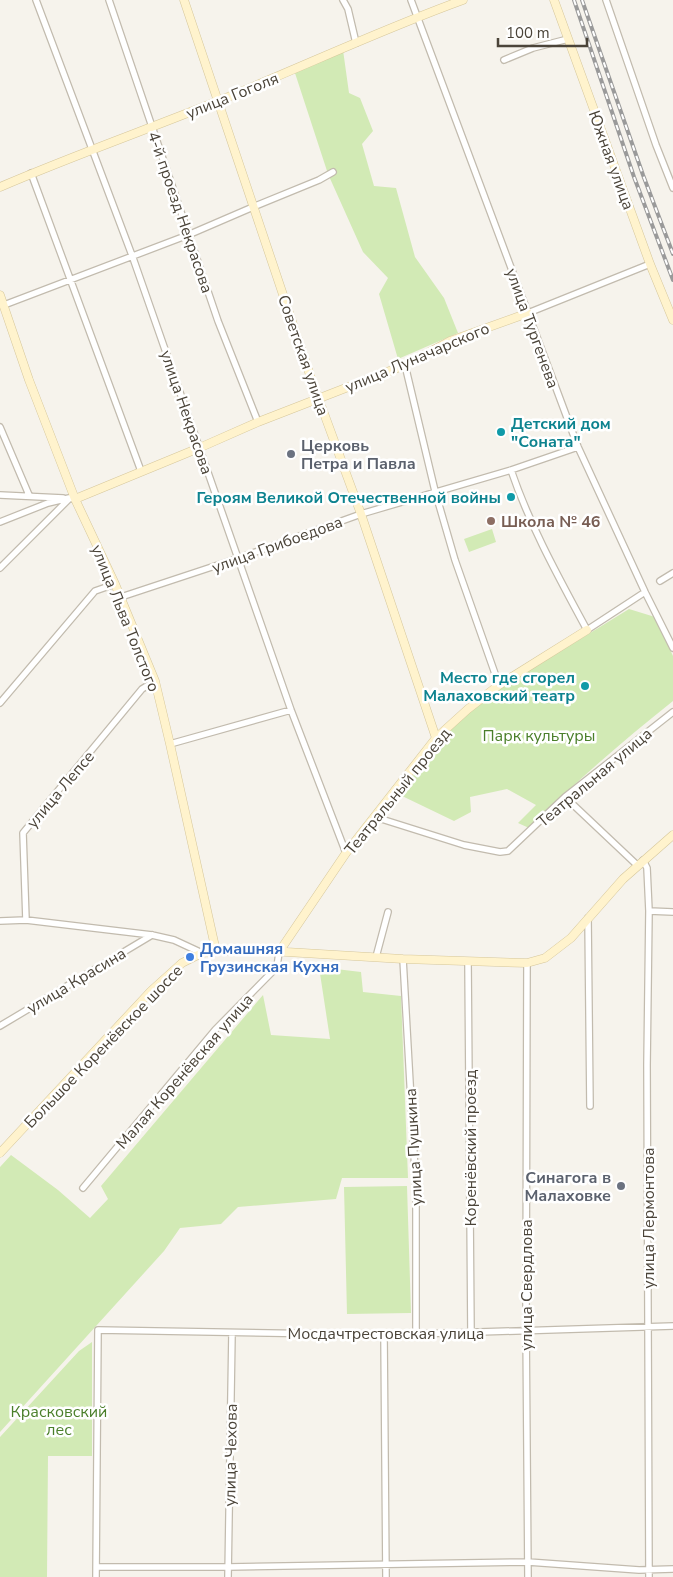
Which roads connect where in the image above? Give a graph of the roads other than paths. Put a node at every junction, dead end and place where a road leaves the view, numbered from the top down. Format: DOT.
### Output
graph roads {
  1 [pos="36,0"];
  2 [pos="109,0"];
  3 [pos="184,0"];
  4 [pos="343,0"];
  5 [pos="411,0"];
  6 [pos="463,0"];
  7 [pos="554,0"];
  8 [pos="606,0"];
  9 [pos="416,16"];
  10 [pos="568,39"];
  11 [pos="356,43"];
  12 [pos="504,60"];
  13 [pos="218,101"];
  14 [pos="152,127"];
  15 [pos="91,149"];
  16 [pos="333,172"];
  17 [pos="31,174"];
  18 [pos="0,187"];
  19 [pos="673,188"];
  20 [pos="253,207"];
  21 [pos="188,236"];
  22 [pos="133,258"];
  23 [pos="650,264"];
  24 [pos="70,279"];
  25 [pos="0,295"];
  26 [pos="4,305"];
  27 [pos="528,313"];
  28 [pos="673,320"];
  29 [pos="405,364"];
  30 [pos="318,398"];
  31 [pos="258,422"];
  32 [pos="0,427"];
  33 [pos="578,447"];
  34 [pos="199,448"];
  35 [pos="510,470"];
  36 [pos="141,471"];
  37 [pos="435,491"];
  38 [pos="0,495"];
  39 [pos="29,496"];
  40 [pos="72,498"];
  41 [pos="361,514"];
  42 [pos="0,522"];
  43 [pos="239,558"];
  44 [pos="0,568"];
  45 [pos="673,573"];
  46 [pos="660,582"];
  47 [pos="115,584"];
  48 [pos="645,592"];
  49 [pos="121,597"];
  50 [pos="587,630"];
  51 [pos="673,648"];
  52 [pos="155,681"];
  53 [pos="499,685"];
  54 [pos="0,703"];
  55 [pos="291,710"];
  56 [pos="673,712"];
  57 [pos="436,738"];
  58 [pos="170,744"];
  59 [pos="565,797"];
  60 [pos="375,817"];
  61 [pos="673,836"];
  62 [pos="346,853"];
  63 [pos="640,863"];
  64 [pos="649,911"];
  65 [pos="388,912"];
  66 [pos="673,912"];
  67 [pos="588,918"];
  68 [pos="26,920"];
  69 [pos="0,921"];
  70 [pos="152,935"];
  71 [pos="216,951"];
  72 [pos="202,952"];
  73 [pos="278,952"];
  74 [pos="376,957"];
  75 [pos="403,959"];
  76 [pos="468,962"];
  77 [pos="527,963"];
  78 [pos="0,1026"];
  79 [pos="590,1106"];
  80 [pos="0,1154"];
  81 [pos="83,1188"];
  82 [pos="648,1326"];
  83 [pos="673,1326"];
  84 [pos="526,1330"];
  85 [pos="232,1333"];
  86 [pos="471,1333"];
  87 [pos="416,1334"];
  88 [pos="384,1335"];
  89 [pos="528,1562"];
  90 [pos="386,1565"];
  91 [pos="96,1567"];
  92 [pos="228,1567"];
  93 [pos="673,1569"];
  94 [pos="649,1570"];
  95 [pos="96,1577"];
  96 [pos="228,1577"];
  97 [pos="386,1577"];
  98 [pos="528,1577"];
  99 [pos="649,1577"];
  1 -- 15 [label="street, улица Некрасова"];
  2 -- 14 [label="street, 4-й проезд Некрасова"];
  3 -- 13 [label="street, Советская улица"];
  4 -- 11 [label="street"];
  5 -- 9 [label="street, улица Тургенева"];
  6 -- 9 [label="street, улица Гоголя"];
  7 -- 10 [label="street, Южная улица"];
  8 -- 19 [label="street"];
  9 -- 11 [label="street, улица Гоголя"];
  9 -- 27 [label="street, улица Тургенева"];
  10 -- 12 [label="street"];
  10 -- 23 [label="street, Южная улица"];
  11 -- 13 [label="street, улица Гоголя"];
  13 -- 14 [label="street, улица Гоголя"];
  13 -- 20 [label="street, Советская улица"];
  14 -- 15 [label="street, улица Гоголя"];
  14 -- 21 [label="street, 4-й проезд Некрасова"];
  15 -- 17 [label="street, улица Гоголя"];
  15 -- 22 [label="street, улица Некрасова"];
  16 -- 20 [label="street"];
  17 -- 18 [label="street, улица Гоголя"];
  17 -- 24 [label="street"];
  20 -- 21 [label="street"];
  20 -- 30 [label="street, Советская улица"];
  21 -- 22 [label="street"];
  21 -- 31 [label="street, 4-й проезд Некрасова"];
  22 -- 24 [label="street"];
  22 -- 34 [label="street, улица Некрасова"];
  23 -- 27 [label="street, улица Луначарского"];
  23 -- 28 [label="street, Южная улица"];
  24 -- 26 [label="street"];
  24 -- 36 [label="street"];
  25 -- 26 [label="street, улица Льва Толстого"];
  26 -- 40 [label="street, улица Льва Толстого"];
  27 -- 29 [label="street, улица Луначарского"];
  27 -- 33 [label="street, улица Тургенева"];
  29 -- 30 [label="street, улица Луначарского"];
  29 -- 37 [label="street"];
  30 -- 31 [label="street, улица Луначарского"];
  30 -- 41 [label="street, Советская улица"];
  31 -- 34 [label="street, улица Луначарского"];
  32 -- 39 [label="street"];
  33 -- 35 [label="street, улица Грибоедова"];
  33 -- 48 [label="street, улица Тургенева"];
  34 -- 36 [label="street, улица Луначарского"];
  34 -- 43 [label="street, улица Некрасова"];
  35 -- 37 [label="street, улица Грибоедова"];
  35 -- 50 [label="street"];
  36 -- 40 [label="street, улица Луначарского"];
  37 -- 41 [label="street, улица Грибоедова"];
  37 -- 53 [label="street"];
  38 -- 39 [label="street"];
  39 -- 40 [label="street"];
  40 -- 42 [label="street"];
  40 -- 44 [label="street"];
  40 -- 47 [label="street, улица Льва Толстого"];
  41 -- 43 [label="street, улица Грибоедова"];
  41 -- 57 [label="street, Советская улица"];
  43 -- 49 [label="street, улица Грибоедова"];
  43 -- 55 [label="street, улица Некрасова"];
  45 -- 46 [label="street"];
  47 -- 49 [label="street, улица Льва Толстого"];
  47 -- 54 [label="street"];
  48 -- 50 [label="street, Театральный проезд"];
  48 -- 51 [label="street, улица Тургенева"];
  49 -- 52 [label="street, улица Льва Толстого"];
  50 -- 53 [label="street, Театральный проезд"];
  52 -- 58 [label="street, улица Льва Толстого"];
  52 -- 68 [label="street, улица Лепсе"];
  53 -- 57 [label="street, Театральный проезд"];
  55 -- 58 [label="street"];
  55 -- 62 [label="street, улица Некрасова"];
  56 -- 59 [label="street, Театральная улица"];
  57 -- 60 [label="street, Театральный проезд"];
  58 -- 71 [label="street, улица Льва Толстого"];
  59 -- 60 [label="street, Театральная улица"];
  59 -- 63 [label="street"];
  60 -- 62 [label="street, Театральный проезд"];
  61 -- 63 [label="street, Большое Коренёвское шоссе"];
  62 -- 73 [label="street, Театральный проезд"];
  63 -- 64 [label="street, улица Лермонтова"];
  63 -- 67 [label="street, Большое Коренёвское шоссе"];
  64 -- 66 [label="street"];
  64 -- 82 [label="street, улица Лермонтова"];
  65 -- 74 [label="street"];
  67 -- 77 [label="street, Большое Коренёвское шоссе"];
  67 -- 79 [label="street"];
  68 -- 69 [label="street"];
  68 -- 70 [label="street"];
  70 -- 72 [label="street"];
  70 -- 78 [label="street, улица Красина"];
  71 -- 72 [label="street, Большое Коренёвское шоссе"];
  71 -- 73 [label="street, Большое Коренёвское шоссе"];
  72 -- 80 [label="street, Большое Коренёвское шоссе"];
  73 -- 74 [label="street, Большое Коренёвское шоссе"];
  73 -- 81 [label="street, Малая Коренёвская улица"];
  74 -- 75 [label="street, Большое Коренёвское шоссе"];
  75 -- 76 [label="street, Большое Коренёвское шоссе"];
  75 -- 87 [label="street, улица Пушкина"];
  76 -- 77 [label="street, Большое Коренёвское шоссе"];
  76 -- 86 [label="street, Коренёвский проезд"];
  77 -- 84 [label="street, улица Свердлова"];
  82 -- 83 [label="street, Мосдачтрестовская улица"];
  82 -- 84 [label="street, Мосдачтрестовская улица"];
  82 -- 94 [label="street, улица Лермонтова"];
  84 -- 86 [label="street, Мосдачтрестовская улица"];
  84 -- 89 [label="street, улица Свердлова"];
  85 -- 88 [label="street, Мосдачтрестовская улица"];
  85 -- 91 [label="street, Мосдачтрестовская улица"];
  85 -- 92 [label="street, улица Чехова"];
  86 -- 87 [label="street, Мосдачтрестовская улица"];
  87 -- 88 [label="street, Мосдачтрестовская улица"];
  88 -- 90 [label="street"];
  89 -- 90 [label="street"];
  89 -- 94 [label="street"];
  89 -- 98 [label="street, улица Свердлова"];
  90 -- 92 [label="street"];
  90 -- 97 [label="street"];
  91 -- 92 [label="street"];
  91 -- 95 [label="street"];
  92 -- 96 [label="street, улица Чехова"];
  93 -- 94 [label="street"];
  94 -- 99 [label="street, улица Лермонтова"];
}
